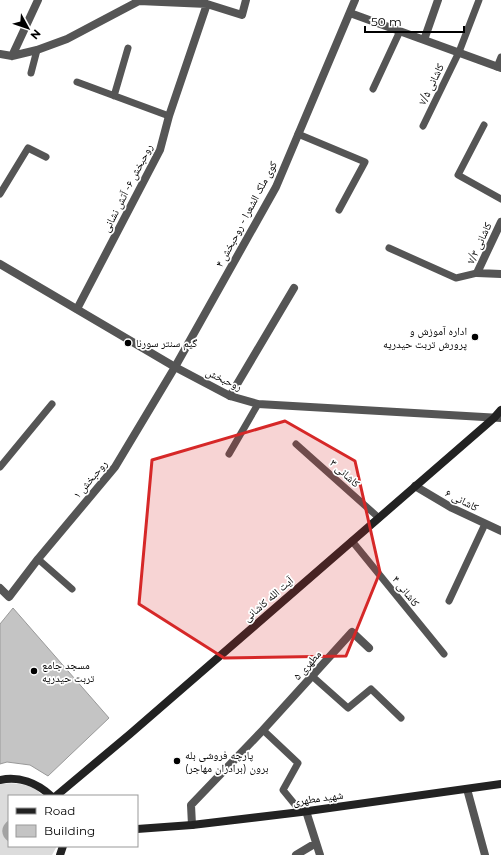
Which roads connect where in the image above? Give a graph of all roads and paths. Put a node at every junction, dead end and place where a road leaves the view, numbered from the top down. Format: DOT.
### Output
graph roads {
  1 [pos="38,0"];
  2 [pos="139,0"];
  3 [pos="246,0"];
  4 [pos="355,0"];
  5 [pos="438,0"];
  6 [pos="479,0"];
  7 [pos="208,4"];
  8 [pos="350,13"];
  9 [pos="400,31"];
  10 [pos="424,40"];
  11 [pos="128,48"];
  12 [pos="37,50"];
  13 [pos="459,52"];
  14 [pos="0,54"];
  15 [pos="12,56"];
  16 [pos="501,57"];
  17 [pos="499,68"];
  18 [pos="31,73"];
  19 [pos="76,82"];
  20 [pos="373,89"];
  21 [pos="114,96"];
  22 [pos="169,116"];
  23 [pos="484,125"];
  24 [pos="423,126"];
  25 [pos="298,134"];
  26 [pos="46,157"];
  27 [pos="0,194"];
  28 [pos="501,199"];
  29 [pos="339,210"];
  30 [pos="501,222"];
  31 [pos="389,248"];
  32 [pos="0,264"];
  33 [pos="477,273"];
  34 [pos="501,274"];
  35 [pos="294,288"];
  36 [pos="77,309"];
  37 [pos="175,367"];
  38 [pos="230,396"];
  39 [pos="52,404"];
  40 [pos="258,404"];
  41 [pos="501,410"];
  42 [pos="501,413"];
  43 [pos="497,418"];
  44 [pos="296,444"];
  45 [pos="230,454"];
  46 [pos="0,467"];
  47 [pos="415,486"];
  48 [pos="379,518"];
  49 [pos="485,524"];
  50 [pos="501,531"];
  51 [pos="352,541"];
  52 [pos="38,559"];
  53 [pos="0,588"];
  54 [pos="72,589"];
  55 [pos="449,601"];
  56 [pos="369,648"];
  57 [pos="444,654"];
  58 [pos="312,676"];
  59 [pos="401,718"];
  60 [pos="263,730"];
  61 [pos="0,780"];
  62 [pos="73,783"];
  63 [pos="501,784"];
  64 [pos="467,788"];
  65 [pos="50,795"];
  66 [pos="57,795"];
  67 [pos="68,795"];
  68 [pos="303,812"];
  69 [pos="192,825"];
  70 [pos="138,829"];
  71 [pos="316,843"];
  72 [pos="296,855"];
  73 [pos="320,855"];
  74 [pos="485,855"];
  1 -- 15 [label="street"];
  2 -- 7 [label="street"];
  2 -- 12 [label="street"];
  3 -- 7 [label="street"];
  4 -- 8 [label="street, کوی ملک الشعرا - روحبخش ۴"];
  5 -- 10 [label="street"];
  6 -- 13 [label="lane, کاشانی ۷/۵"];
  7 -- 22 [label="street, روحبخش ۶- آتش نشانی"];
  8 -- 9 [label="street"];
  8 -- 25 [label="street, کوی ملک الشعرا - روحبخش ۴"];
  9 -- 10 [label="street"];
  9 -- 20 [label="lane"];
  10 -- 13 [label="street"];
  11 -- 21 [label="lane"];
  12 -- 15 [label="street"];
  12 -- 18 [label="lane"];
  13 -- 17 [label="street"];
  13 -- 24 [label="lane, کاشانی ۷/۵"];
  14 -- 15 [label="street"];
  16 -- 17 [label="lane"];
  19 -- 21 [label="lane"];
  21 -- 22 [label="lane"];
  22 -- 36 [label="street, روحبخش ۶- آتش نشانی"];
  23 -- 28 [label="lane"];
  25 -- 29 [label="lane"];
  25 -- 37 [label="street, کوی ملک الشعرا - روحبخش ۴"];
  26 -- 27 [label="lane"];
  30 -- 33 [label="street, کاشانی ۷/۳"];
  31 -- 33 [label="lane"];
  32 -- 36 [label="street, روحبخش"];
  33 -- 34 [label="street"];
  35 -- 38 [label="street"];
  36 -- 37 [label="street, روحبخش"];
  37 -- 38 [label="street, روحبخش"];
  37 -- 52 [label="street, روحبخش ۱"];
  38 -- 40 [label="street, روحبخش"];
  39 -- 46 [label="lane"];
  40 -- 43 [label="street, روحبخش"];
  40 -- 45 [label="lane"];
  41 -- 43 [label="main road, آیت الله کاشانی"];
  42 -- 43 [label="main road, آیت الله کاشانی"];
  43 -- 47 [label="main road, آیت الله کاشانی"];
  44 -- 48 [label="lane, کاشانی ۳"];
  47 -- 48 [label="main road, آیت الله کاشانی"];
  47 -- 49 [label="street, کاشانی ۶"];
  48 -- 51 [label="main road, آیت الله کاشانی"];
  49 -- 50 [label="street, کاشانی ۶"];
  49 -- 55 [label="lane"];
  51 -- 57 [label="lane, کاشانی ۴"];
  51 -- 62 [label="main road, آیت الله کاشانی"];
  52 -- 53 [label="street, روحبخش ۱"];
  52 -- 54 [label="lane"];
  56 -- 58 [label="street, مطهری ۵"];
  58 -- 59 [label="lane"];
  58 -- 60 [label="street, مطهری ۵"];
  60 -- 68 [label="lane"];
  60 -- 69 [label="street, مطهری ۵"];
  61 -- 65 [label="main road"];
  62 -- 66 [label="main road, آیت الله کاشانی"];
  62 -- 67 [label="main road"];
  63 -- 64 [label="main road, شهید مطهری"];
  64 -- 68 [label="main road, شهید مطهری"];
  64 -- 74 [label="street"];
  68 -- 69 [label="main road, شهید مطهری"];
  68 -- 71 [label="street"];
  69 -- 70 [label="main road, شهید مطهری"];
  71 -- 72 [label="street"];
  71 -- 73 [label="street"];
}
